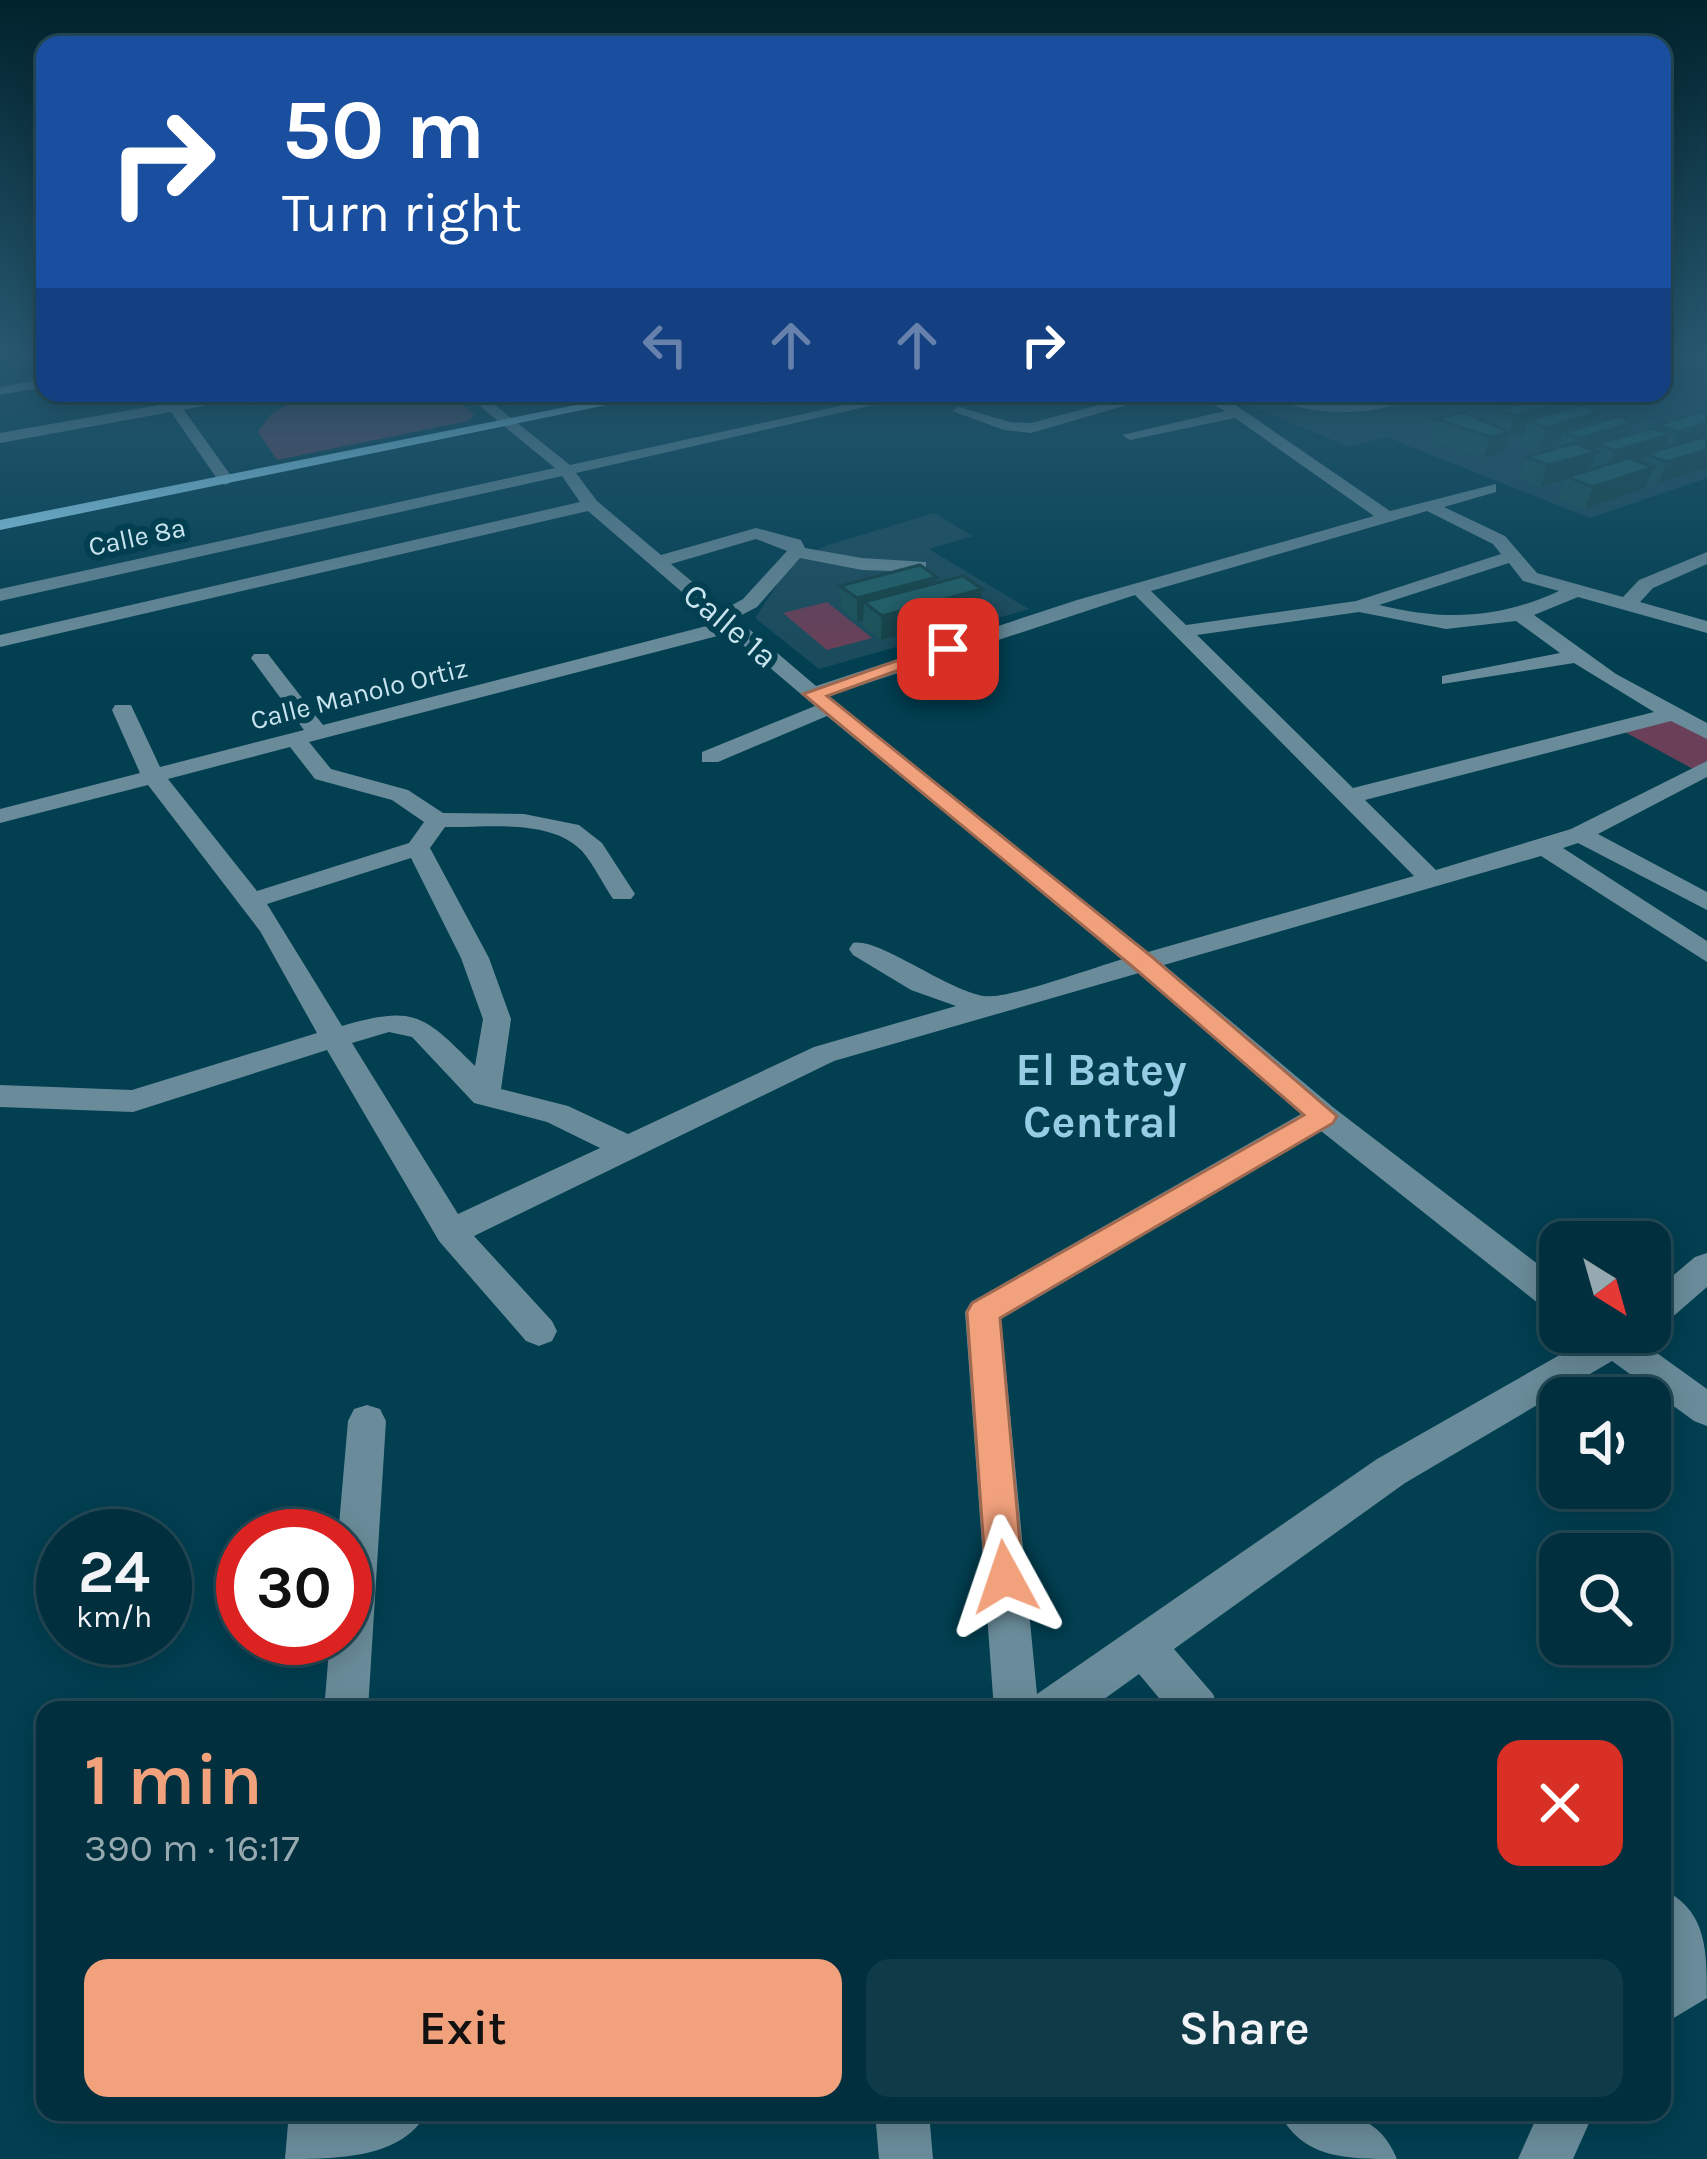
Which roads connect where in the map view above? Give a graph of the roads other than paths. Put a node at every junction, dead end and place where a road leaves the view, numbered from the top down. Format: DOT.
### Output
graph roads {
  1 [pos="207,453"];
  2 [pos="365,453"];
  3 [pos="545,453"];
  4 [pos="649,453"];
  5 [pos="1291,453"];
  6 [pos="566,471"];
  7 [pos="226,480"];
  8 [pos="1490,488"];
  9 [pos="591,505"];
  10 [pos="1429,506"];
  11 [pos="1389,518"];
  12 [pos="0,525"];
  13 [pos="266,536"];
  14 [pos="796,552"];
  15 [pos="1511,556"];
  16 [pos="1707,557"];
  17 [pos="657,562"];
  18 [pos="920,566"];
  19 [pos="293,573"];
  20 [pos="1138,588"];
  21 [pos="1577,590"];
  22 [pos="0,595"];
  23 [pos="1627,604"];
  24 [pos="1359,606"];
  25 [pos="1523,617"];
  26 [pos="727,622"];
  27 [pos="1707,627"];
  28 [pos="1183,631"];
  29 [pos="0,641"];
  30 [pos="1576,656"];
  31 [pos="261,658"];
  32 [pos="1449,680"];
  33 [pos="821,701"];
  34 [pos="123,710"];
  35 [pos="1673,714"];
  36 [pos="1707,732"];
  37 [pos="305,735"];
  38 [pos="710,757"];
  39 [pos="1707,768"];
  40 [pos="152,775"];
  41 [pos="1352,796"];
  42 [pos="0,816"];
  43 [pos="438,820"];
  44 [pos="1580,834"];
  45 [pos="1544,847"];
  46 [pos="418,848"];
  47 [pos="1430,878"];
  48 [pos="622,894"];
  49 [pos="251,901"];
  50 [pos="1707,902"];
  51 [pos="863,949"];
  52 [pos="1706,951"];
  53 [pos="1142,961"];
  54 [pos="989,1008"];
  55 [pos="334,1039"];
  56 [pos="484,1095"];
  57 [pos="0,1096"];
  58 [pos="1323,1116"];
  59 [pos="628,1148"];
  60 [pos="451,1232"];
  61 [pos="1707,1267"];
  62 [pos="1539,1284"];
  63 [pos="1671,1298"];
  64 [pos="539,1331"];
  65 [pos="1588,1353"];
  66 [pos="1637,1353"];
  67 [pos="1707,1410"];
  68 [pos="368,1421"];
  69 [pos="1143,1645"];
  70 [pos="347,1701"];
  71 [pos="1015,1701"];
  72 [pos="1065,1701"];
  73 [pos="1189,1701"];
  74 [pos="1671,1924"];
  75 [pos="1706,1969"];
  76 [pos="1671,1994"];
  77 [pos="316,2121"];
  78 [pos="384,2121"];
  79 [pos="903,2121"];
  80 [pos="1318,2121"];
  81 [pos="1563,2121"];
  82 [pos="316,2159"];
  83 [pos="906,2159"];
  84 [pos="1370,2159"];
  85 [pos="1545,2159"];
  1 -- 7 [label="street"];
  2 -- 7 [label="main road"];
  3 -- 6 [label="street, Calle 1ª"];
  4 -- 6 [label="street, Calle 8ª"];
  5 -- 11 [label="street"];
  6 -- 9 [label="street, Calle 1ª"];
  6 -- 13 [label="street, Calle 8ª"];
  7 -- 12 [label="main road"];
  8 -- 10 [label="street"];
  9 -- 17 [label="street, Calle 1ª"];
  9 -- 19 [label="street"];
  10 -- 11 [label="street"];
  10 -- 15 [label="street"];
  11 -- 20 [label="street"];
  13 -- 19 [label="street"];
  13 -- 22 [label="street, Calle 8ª"];
  14 -- 17 [label="street"];
  14 -- 18 [label="street"];
  14 -- 26 [label="street"];
  15 -- 21 [label="street"];
  15 -- 24 [label="street"];
  16 -- 23 [label="street"];
  17 -- 26 [label="street, Calle 1ª"];
  19 -- 29 [label="street"];
  20 -- 28 [label="street"];
  20 -- 33 [label="street"];
  21 -- 23 [label="street"];
  21 -- 25 [label="street"];
  23 -- 27 [label="street"];
  24 -- 25 [label="street"];
  24 -- 28 [label="street"];
  25 -- 30 [label="street"];
  26 -- 33 [label="street, Calle 1ª"];
  26 -- 37 [label="street, Calle Manolo Ortiz"];
  28 -- 41 [label="street"];
  30 -- 32 [label="street"];
  30 -- 35 [label="street"];
  31 -- 37 [label="street"];
  33 -- 38 [label="street"];
  33 -- 53 [label="street, Calle 1ª"];
  34 -- 40 [label="street"];
  35 -- 36 [label="street"];
  35 -- 41 [label="street"];
  37 -- 40 [label="street, Calle Manolo Ortiz"];
  37 -- 43 [label="street"];
  39 -- 44 [label="street"];
  40 -- 42 [label="street, Calle Manolo Ortiz"];
  40 -- 49 [label="street"];
  41 -- 47 [label="street"];
  43 -- 46 [label="street"];
  43 -- 48 [label="street"];
  44 -- 45 [label="street"];
  44 -- 50 [label="street"];
  45 -- 47 [label="street"];
  45 -- 52 [label="street"];
  46 -- 49 [label="street"];
  46 -- 56 [label="street"];
  47 -- 53 [label="street"];
  49 -- 55 [label="street"];
  51 -- 54 [label="street"];
  53 -- 54 [label="street"];
  53 -- 58 [label="street, Calle 1ª"];
  54 -- 59 [label="street"];
  55 -- 56 [label="street"];
  55 -- 57 [label="street"];
  55 -- 60 [label="street"];
  56 -- 59 [label="street"];
  58 -- 62 [label="street, Calle 1ª"];
  58 -- 71 [label="street"];
  59 -- 60 [label="street"];
  60 -- 64 [label="street"];
  61 -- 63 [label="street"];
  65 -- 69 [label="street"];
  66 -- 67 [label="street"];
  68 -- 70 [label="street"];
  69 -- 72 [label="street"];
  69 -- 73 [label="street"];
  74 -- 75 [label="street"];
  75 -- 76 [label="street"];
  77 -- 82 [label="street"];
  78 -- 82 [label="street"];
  79 -- 83 [label="street"];
  80 -- 84 [label="street"];
  81 -- 85 [label="street"];
}
